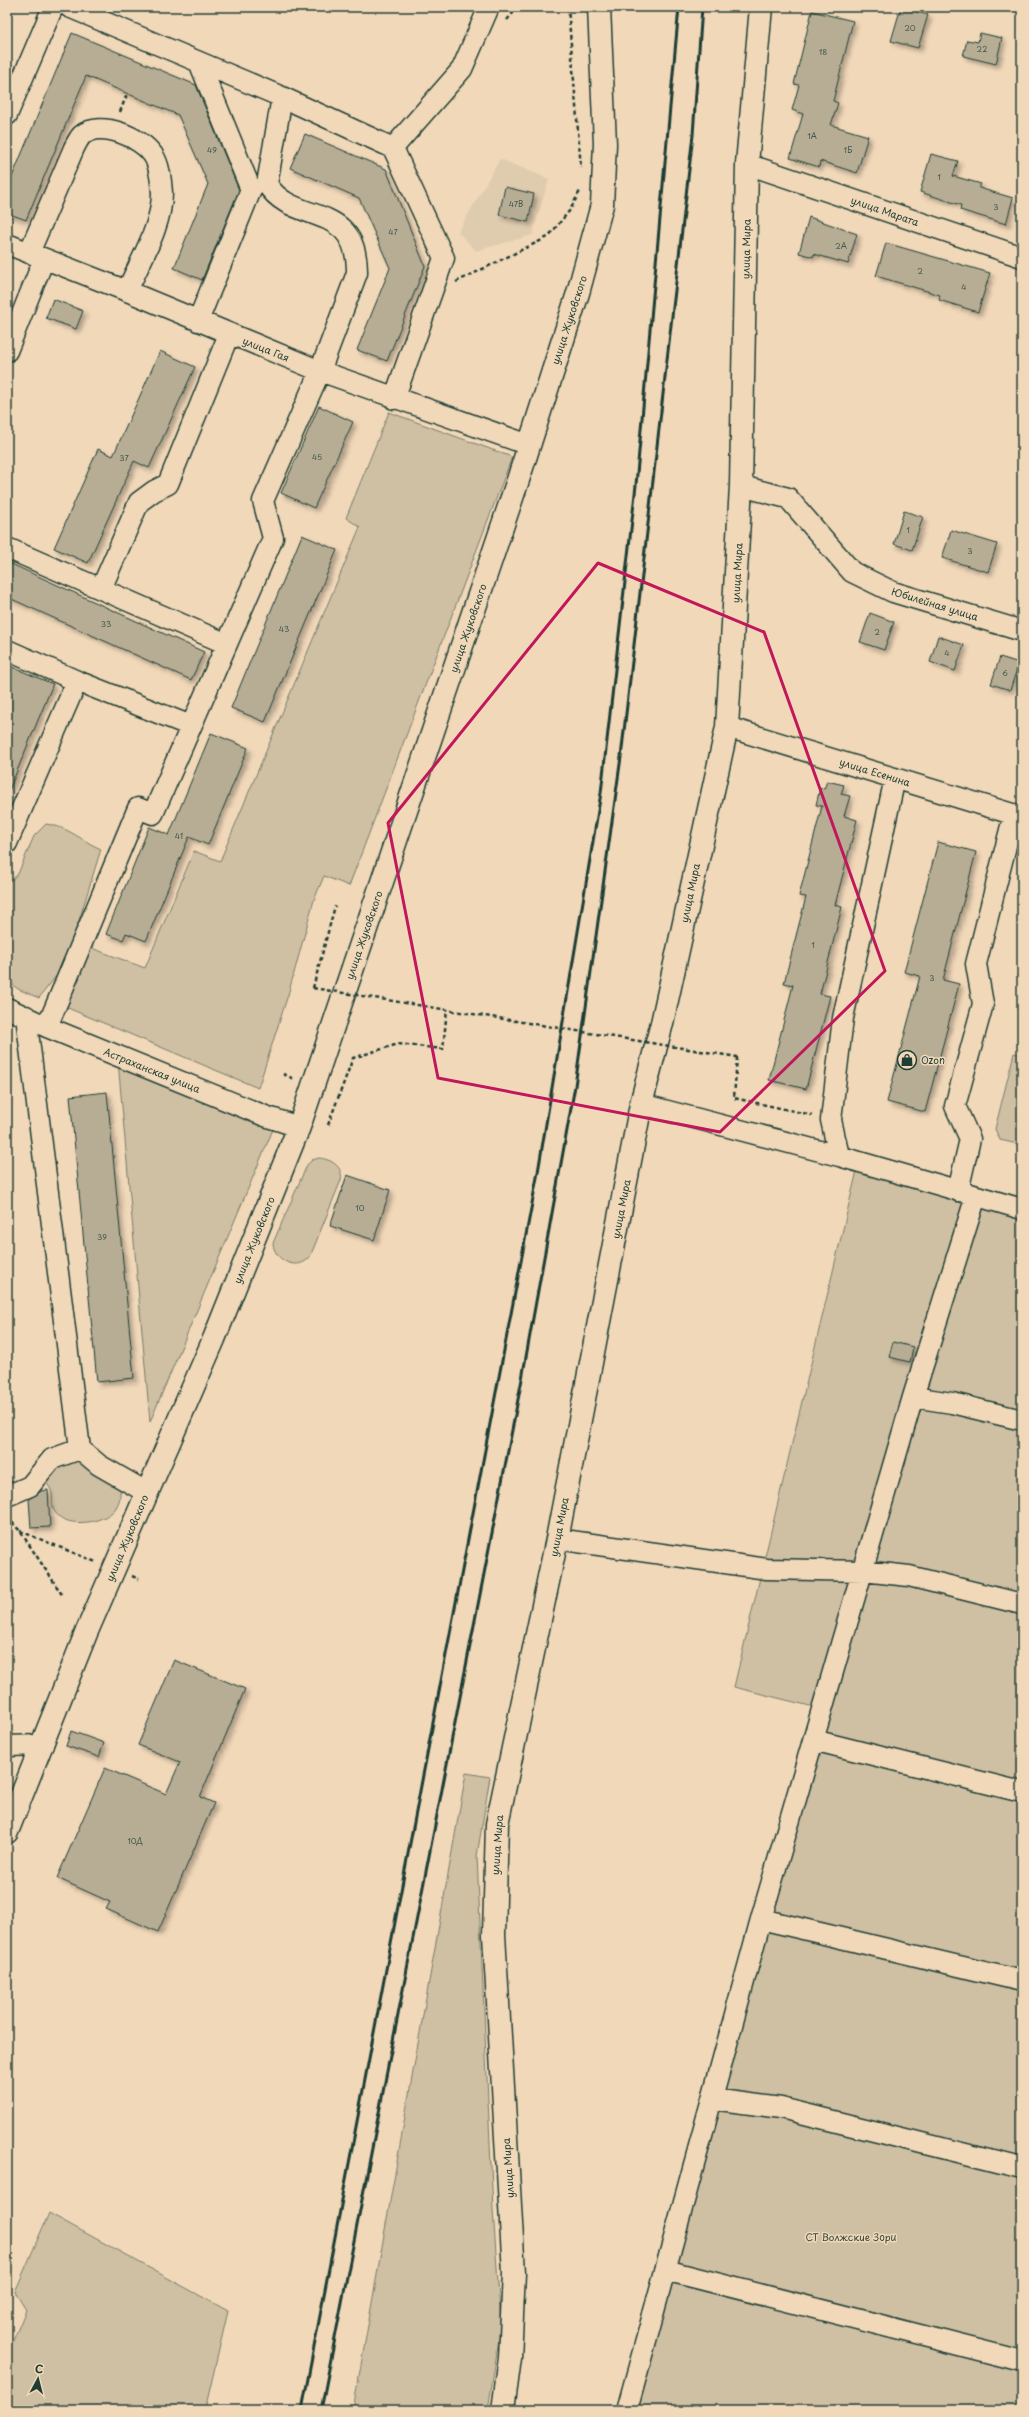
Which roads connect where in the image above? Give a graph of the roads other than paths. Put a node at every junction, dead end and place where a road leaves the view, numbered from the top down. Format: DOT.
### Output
graph roads {
  1 [pos="53,7"];
  2 [pos="69,7"];
  3 [pos="489,7"];
  4 [pos="599,7"];
  5 [pos="760,7"];
  6 [pos="199,62"];
  7 [pos="282,97"];
  8 [pos="7,115"];
  9 [pos="393,148"];
  10 [pos="747,164"];
  11 [pos="7,244"];
  12 [pos="37,256"];
  13 [pos="1022,257"];
  14 [pos="127,291"];
  15 [pos="198,321"];
  16 [pos="229,334"];
  17 [pos="7,351"];
  18 [pos="320,371"];
  19 [pos="394,399"];
  20 [pos="529,445"];
  21 [pos="742,486"];
  22 [pos="7,548"];
  23 [pos="101,589"];
  24 [pos="1022,631"];
  25 [pos="227,644"];
  26 [pos="7,650"];
  27 [pos="78,681"];
  28 [pos="191,726"];
  29 [pos="727,727"];
  30 [pos="895,778"];
  31 [pos="1018,816"];
  32 [pos="7,843"];
  33 [pos="7,1008"];
  34 [pos="26,1016"];
  35 [pos="47,1027"];
  36 [pos="641,1104"];
  37 [pos="299,1127"];
  38 [pos="838,1156"];
  39 [pos="967,1193"];
  40 [pos="1022,1209"];
  41 [pos="914,1397"];
  42 [pos="1022,1420"];
  43 [pos="80,1449"];
  44 [pos="146,1492"];
  45 [pos="7,1496"];
  46 [pos="557,1539"];
  47 [pos="863,1571"];
  48 [pos="1022,1604"];
  49 [pos="813,1740"];
  50 [pos="43,1745"];
  51 [pos="7,1746"];
  52 [pos="1022,1792"];
  53 [pos="7,1832"];
  54 [pos="761,1919"];
  55 [pos="1022,1981"];
  56 [pos="712,2099"];
  57 [pos="1022,2168"];
  58 [pos="665,2270"];
  59 [pos="1022,2361"];
  60 [pos="502,2410"];
  61 [pos="626,2410"];
  1 -- 8 [label="street"];
  2 -- 6 [label="street"];
  3 -- 9 [label="street"];
  4 -- 20 [label="main road, улица Жуковского"];
  5 -- 10 [label="main road, улица Мира"];
  6 -- 7 [label="street"];
  6 -- 15 [label="street"];
  7 -- 9 [label="street"];
  7 -- 18 [label="street"];
  9 -- 19 [label="street"];
  10 -- 13 [label="street, улица Марата"];
  10 -- 21 [label="main road, улица Мира"];
  11 -- 12 [label="street, улица Гая"];
  12 -- 14 [label="street, улица Гая"];
  12 -- 14 [label="street"];
  12 -- 17 [label="street"];
  14 -- 15 [label="street, улица Гая"];
  15 -- 16 [label="street, улица Гая"];
  16 -- 18 [label="street, улица Гая"];
  16 -- 23 [label="street"];
  18 -- 19 [label="street, улица Гая"];
  18 -- 25 [label="street"];
  19 -- 20 [label="street, улица Гая"];
  20 -- 37 [label="main road, улица Жуковского"];
  21 -- 24 [label="street, Юбилейная улица"];
  21 -- 29 [label="main road, улица Мира"];
  22 -- 23 [label="street"];
  23 -- 25 [label="street"];
  25 -- 28 [label="street"];
  26 -- 27 [label="street"];
  27 -- 28 [label="street"];
  27 -- 32 [label="street"];
  28 -- 35 [label="street"];
  29 -- 30 [label="street, улица Есенина"];
  29 -- 36 [label="main road, улица Мира"];
  30 -- 31 [label="street, улица Есенина"];
  30 -- 38 [label="street"];
  31 -- 39 [label="street"];
  33 -- 34 [label="street, Астраханская улица"];
  34 -- 35 [label="street, Астраханская улица"];
  34 -- 43 [label="street"];
  35 -- 37 [label="street, Астраханская улица"];
  36 -- 38 [label="street"];
  36 -- 46 [label="main road, улица Мира"];
  37 -- 44 [label="main road, улица Жуковского"];
  38 -- 39 [label="street"];
  39 -- 40 [label="street"];
  39 -- 41 [label="street"];
  41 -- 42 [label="street"];
  41 -- 47 [label="street"];
  43 -- 44 [label="street"];
  43 -- 45 [label="street"];
  44 -- 50 [label="main road, улица Жуковского"];
  46 -- 47 [label="street"];
  46 -- 60 [label="main road, улица Мира"];
  47 -- 48 [label="street"];
  47 -- 49 [label="street"];
  49 -- 52 [label="street"];
  49 -- 54 [label="street"];
  50 -- 51 [label="street"];
  50 -- 53 [label="main road, улица Жуковского"];
  54 -- 55 [label="street"];
  54 -- 56 [label="street"];
  56 -- 57 [label="street"];
  56 -- 58 [label="street"];
  58 -- 59 [label="street"];
  58 -- 61 [label="street"];
}
